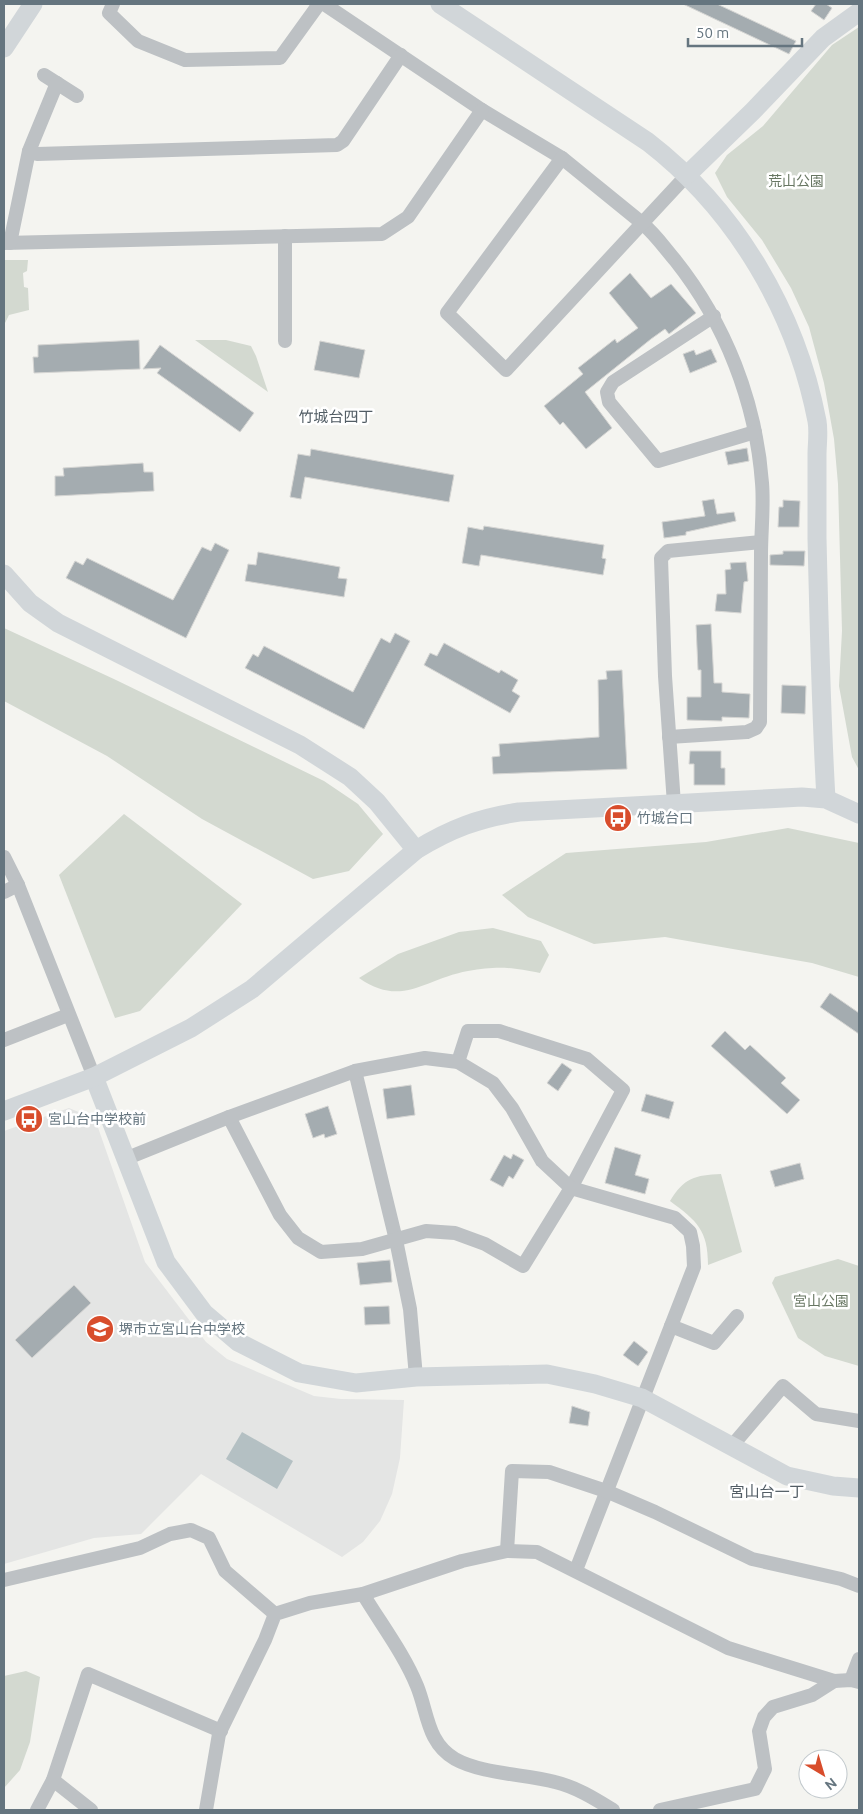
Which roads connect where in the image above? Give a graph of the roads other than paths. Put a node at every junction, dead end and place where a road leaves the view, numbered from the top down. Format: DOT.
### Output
graph roads {
  1 [pos="33,4"];
  2 [pos="113,4"];
  3 [pos="319,4"];
  4 [pos="324,4"];
  5 [pos="440,4"];
  6 [pos="859,12"];
  7 [pos="4,48"];
  8 [pos="401,55"];
  9 [pos="44,75"];
  10 [pos="57,84"];
  11 [pos="77,96"];
  12 [pos="482,110"];
  13 [pos="29,151"];
  14 [pos="562,158"];
  15 [pos="687,175"];
  16 [pos="642,223"];
  17 [pos="285,236"];
  18 [pos="7,243"];
  19 [pos="714,316"];
  20 [pos="285,341"];
  21 [pos="755,432"];
  22 [pos="761,542"];
  23 [pos="4,576"];
  24 [pos="669,737"];
  25 [pos="826,799"];
  26 [pos="674,804"];
  27 [pos="859,814"];
  28 [pos="416,850"];
  29 [pos="4,857"];
  30 [pos="18,885"];
  31 [pos="4,892"];
  32 [pos="68,1015"];
  33 [pos="4,1040"];
  34 [pos="458,1062"];
  35 [pos="355,1071"];
  36 [pos="94,1077"];
  37 [pos="4,1111"];
  38 [pos="229,1117"];
  39 [pos="125,1160"];
  40 [pos="571,1188"];
  41 [pos="396,1240"];
  42 [pos="737,1316"];
  43 [pos="671,1326"];
  44 [pos="416,1377"];
  45 [pos="642,1398"];
  46 [pos="859,1421"];
  47 [pos="731,1447"];
  48 [pos="859,1488"];
  49 [pos="606,1492"];
  50 [pos="508,1551"];
  51 [pos="576,1570"];
  52 [pos="4,1580"];
  53 [pos="859,1586"];
  54 [pos="363,1594"];
  55 [pos="275,1614"];
  56 [pos="859,1659"];
  57 [pos="834,1681"];
  58 [pos="855,1681"];
  59 [pos="221,1731"];
  60 [pos="53,1780"];
  61 [pos="38,1810"];
  62 [pos="92,1810"];
  63 [pos="206,1810"];
  64 [pos="613,1810"];
  65 [pos="660,1810"];
  1 -- 7 [label="street"];
  2 -- 3 [label="street"];
  4 -- 8 [label="street"];
  5 -- 15 [label="street"];
  6 -- 15 [label="street"];
  8 -- 12 [label="street"];
  8 -- 13 [label="street"];
  9 -- 10 [label="street"];
  10 -- 11 [label="street"];
  10 -- 13 [label="street"];
  12 -- 14 [label="street"];
  12 -- 17 [label="street"];
  13 -- 18 [label="street"];
  14 -- 16 [label="street"];
  14 -- 16 [label="street"];
  15 -- 16 [label="street"];
  15 -- 25 [label="street"];
  16 -- 19 [label="street"];
  17 -- 18 [label="street"];
  17 -- 20 [label="street"];
  19 -- 21 [label="street"];
  19 -- 21 [label="street"];
  21 -- 22 [label="street"];
  22 -- 24 [label="street"];
  22 -- 24 [label="street"];
  23 -- 28 [label="street"];
  24 -- 26 [label="street"];
  25 -- 26 [label="street"];
  25 -- 27 [label="street"];
  26 -- 28 [label="street"];
  28 -- 36 [label="street"];
  29 -- 30 [label="street"];
  30 -- 31 [label="street"];
  30 -- 32 [label="street"];
  32 -- 33 [label="street"];
  32 -- 36 [label="street"];
  34 -- 35 [label="street"];
  34 -- 40 [label="street"];
  34 -- 40 [label="street"];
  35 -- 38 [label="street"];
  35 -- 41 [label="street"];
  36 -- 37 [label="street"];
  36 -- 39 [label="street"];
  38 -- 39 [label="street"];
  38 -- 41 [label="street"];
  39 -- 44 [label="street"];
  40 -- 41 [label="street"];
  40 -- 43 [label="street"];
  41 -- 44 [label="street"];
  42 -- 43 [label="street"];
  43 -- 45 [label="street"];
  44 -- 45 [label="street"];
  45 -- 47 [label="street"];
  45 -- 49 [label="street"];
  46 -- 47 [label="street"];
  47 -- 48 [label="street"];
  49 -- 50 [label="street"];
  49 -- 51 [label="street"];
  49 -- 53 [label="street"];
  50 -- 51 [label="street"];
  50 -- 54 [label="street"];
  51 -- 57 [label="street"];
  52 -- 55 [label="street"];
  54 -- 55 [label="street"];
  54 -- 64 [label="street"];
  55 -- 59 [label="street"];
  56 -- 58 [label="street"];
  57 -- 58 [label="street"];
  57 -- 65 [label="street"];
  59 -- 60 [label="street"];
  59 -- 63 [label="street"];
  60 -- 61 [label="street"];
  60 -- 62 [label="street"];
}
